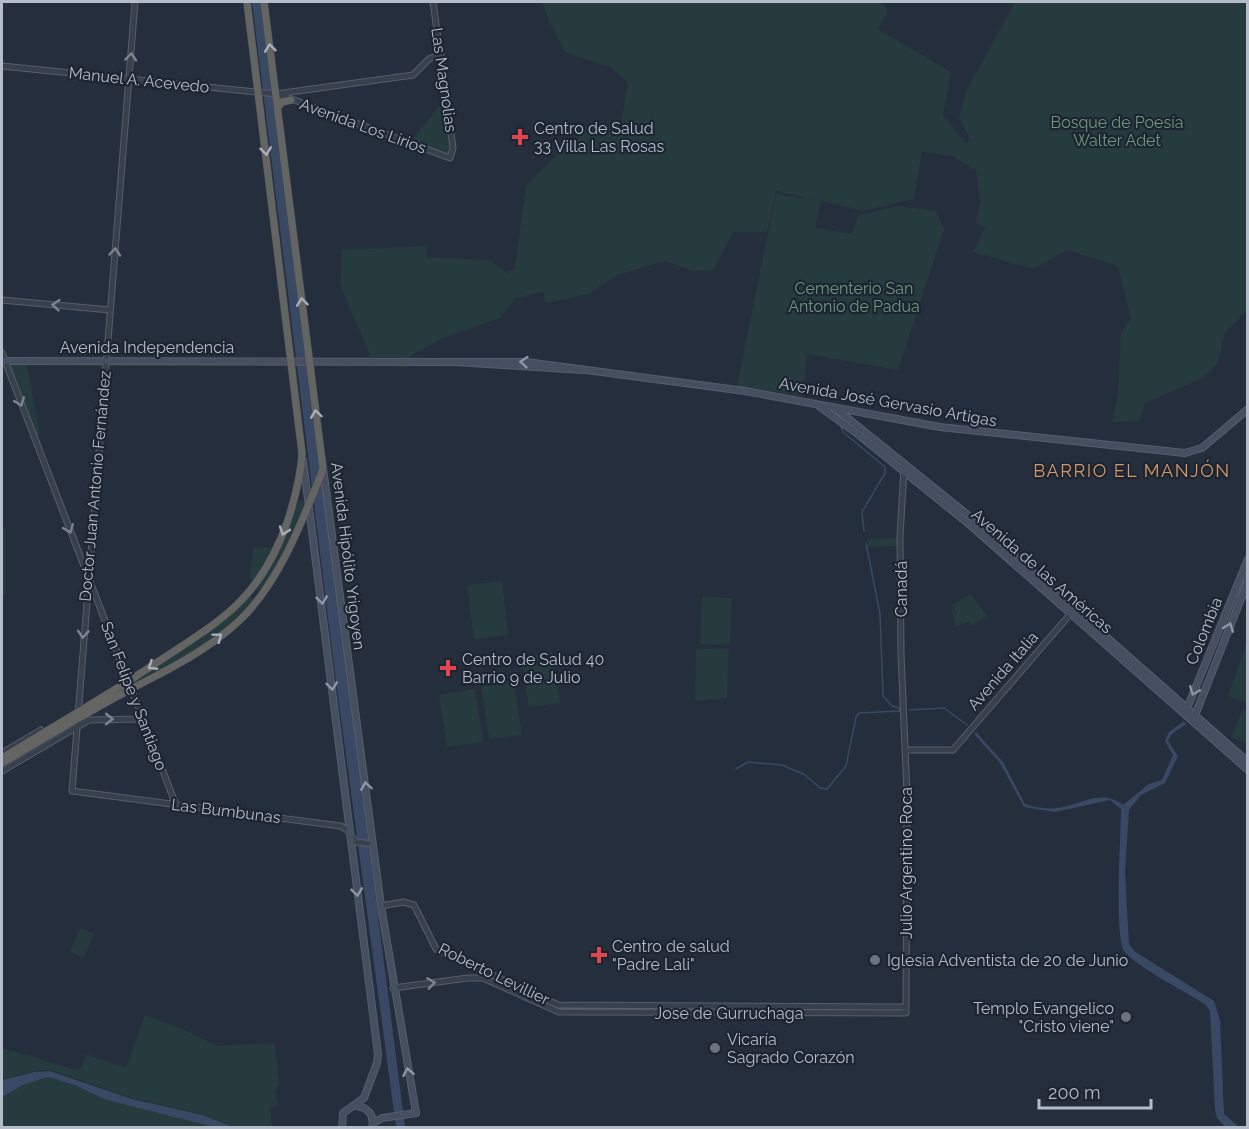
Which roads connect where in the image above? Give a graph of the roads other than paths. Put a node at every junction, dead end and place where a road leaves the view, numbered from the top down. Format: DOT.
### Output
graph roads {
  1 [pos="135,2"];
  2 [pos="247,2"];
  3 [pos="264,2"];
  4 [pos="433,2"];
  5 [pos="439,42"];
  6 [pos="441,54"];
  7 [pos="429,59"];
  8 [pos="2,66"];
  9 [pos="129,79"];
  10 [pos="258,93"];
  11 [pos="276,94"];
  12 [pos="291,100"];
  13 [pos="278,107"];
  14 [pos="450,158"];
  15 [pos="2,300"];
  16 [pos="110,310"];
  17 [pos="2,353"];
  18 [pos="292,360"];
  19 [pos="309,360"];
  20 [pos="3,361"];
  21 [pos="106,361"];
  22 [pos="811,403"];
  23 [pos="836,408"];
  24 [pos="1248,409"];
  25 [pos="302,453"];
  26 [pos="905,468"];
  27 [pos="322,471"];
  28 [pos="311,498"];
  29 [pos="295,500"];
  30 [pos="1248,558"];
  31 [pos="87,576"];
  32 [pos="1248,581"];
  33 [pos="1072,612"];
  34 [pos="129,681"];
  35 [pos="132,689"];
  36 [pos="1186,711"];
  37 [pos="904,713"];
  38 [pos="1194,718"];
  39 [pos="143,719"];
  40 [pos="77,720"];
  41 [pos="906,750"];
  42 [pos="2,755"];
  43 [pos="1248,762"];
  44 [pos="2,763"];
  45 [pos="1248,770"];
  46 [pos="2,771"];
  47 [pos="72,791"];
  48 [pos="176,805"];
  49 [pos="350,834"];
  50 [pos="356,842"];
  51 [pos="371,844"];
  52 [pos="352,849"];
  53 [pos="381,906"];
  54 [pos="393,988"];
  55 [pos="558,1005"];
  56 [pos="906,1010"];
  57 [pos="553,1012"];
  58 [pos="355,1106"];
  59 [pos="370,1113"];
  60 [pos="385,1117"];
  61 [pos="372,1125"];
  62 [pos="342,1128"];
  9 -- 1 [label="street, Doctor Juan Antonio Fernández, one-way"];
  2 -- 10 [label="highway, Avenida Hipólito Yrigoyen"];
  11 -- 3 [label="highway, Avenida Hipólito Yrigoyen, one-way"];
  4 -- 5 [label="street, Las Magnolias"];
  5 -- 6 [label="street, Las Magnolias"];
  5 -- 7 [label="street"];
  6 -- 7 [label="street"];
  6 -- 14 [label="street, Las Magnolias"];
  7 -- 11 [label="street"];
  8 -- 9 [label="street, Manuel A. Acevedo"];
  9 -- 10 [label="street, Manuel A. Acevedo"];
  16 -- 9 [label="street, Doctor Juan Antonio Fernández, one-way"];
  10 -- 11 [label="street, Manuel A. Acevedo"];
  10 -- 18 [label="highway, Avenida Hipólito Yrigoyen, one-way"];
  11 -- 12 [label="street, Avenida Los Lirios"];
  11 -- 13 [label="highway, Avenida Hipólito Yrigoyen"];
  12 -- 13 [label="highway"];
  12 -- 14 [label="street, Avenida Los Lirios"];
  19 -- 13 [label="highway, Avenida Hipólito Yrigoyen, one-way"];
  16 -- 15 [label="street, one-way"];
  16 -- 21 [label="street, Doctor Juan Antonio Fernández"];
  17 -- 20 [label="street, San Felipe y Santiago"];
  18 -- 19 [label="main road, Avenida José Gervasio Artigas"];
  18 -- 21 [label="main road, Avenida Independencia"];
  18 -- 25 [label="highway, Avenida Hipólito Yrigoyen"];
  19 -- 22 [label="main road, Avenida José Gervasio Artigas"];
  27 -- 19 [label="highway, Avenida Hipólito Yrigoyen, one-way"];
  20 -- 21 [label="main road, Avenida Independencia"];
  20 -- 31 [label="street, San Felipe y Santiago, one-way"];
  21 -- 31 [label="street, Doctor Juan Antonio Fernández"];
  22 -- 23 [label="main road, Avenida José Gervasio Artigas"];
  22 -- 26 [label="main road, Avenida de las Américas"];
  23 -- 24 [label="main road, Avenida José Gervasio Artigas"];
  23 -- 26 [label="main road, Avenida de las Américas"];
  25 -- 28 [label="main road, Avenida Hipólito Yrigoyen"];
  25 -- 29 [label="highway"];
  26 -- 33 [label="main road, Avenida de las Américas"];
  26 -- 37 [label="street, Canadá"];
  27 -- 28 [label="highway"];
  51 -- 27 [label="main road, Avenida Hipólito Yrigoyen, one-way"];
  28 -- 29 [label="highway"];
  35 -- 28 [label="highway, one-way"];
  28 -- 49 [label="main road, Avenida Hipólito Yrigoyen, one-way"];
  29 -- 34 [label="highway, one-way"];
  30 -- 36 [label="main road, Colombia, one-way"];
  31 -- 34 [label="street, San Felipe y Santiago"];
  31 -- 40 [label="street, Doctor Juan Antonio Fernández, one-way"];
  38 -- 32 [label="main road, one-way"];
  33 -- 36 [label="main road, Avenida de las Américas"];
  33 -- 41 [label="street, Avenida Italia"];
  34 -- 35 [label="street, San Felipe y Santiago"];
  34 -- 40 [label="highway"];
  35 -- 39 [label="street, San Felipe y Santiago"];
  35 -- 40 [label="highway"];
  36 -- 38 [label="main road, Avenida de las Américas"];
  37 -- 41 [label="street, Julio Argentino Roca"];
  38 -- 43 [label="main road, Avenida de las Américas"];
  38 -- 45 [label="main road, Avenida de las Américas"];
  40 -- 39 [label="street, one-way"];
  39 -- 48 [label="street, San Felipe y Santiago"];
  40 -- 42 [label="highway"];
  40 -- 44 [label="highway"];
  40 -- 46 [label="street"];
  40 -- 47 [label="street, Doctor Juan Antonio Fernández"];
  41 -- 56 [label="street, Julio Argentino Roca"];
  47 -- 48 [label="street, Las Bumbunas"];
  48 -- 49 [label="street, Las Bumbunas"];
  49 -- 50 [label="street"];
  49 -- 52 [label="main road, Avenida Hipólito Yrigoyen"];
  50 -- 51 [label="street"];
  50 -- 52 [label="street"];
  51 -- 53 [label="main road, Avenida Hipólito Yrigoyen"];
  52 -- 58 [label="main road, Avenida Hipólito Yrigoyen, one-way"];
  53 -- 54 [label="main road, Avenida Hipólito Yrigoyen"];
  53 -- 55 [label="street, Roberto Levillier"];
  54 -- 57 [label="street, Roberto Levillier, one-way"];
  60 -- 54 [label="main road, Avenida Hipólito Yrigoyen, one-way"];
  55 -- 56 [label="street, Jose de Gurruchaga"];
  56 -- 57 [label="street, Jose de Gurruchaga"];
  58 -- 59 [label="main road"];
  58 -- 62 [label="main road, Avenida Hipólito Yrigoyen"];
  59 -- 60 [label="main road"];
  59 -- 61 [label="main road"];
  60 -- 61 [label="main road"];
}
